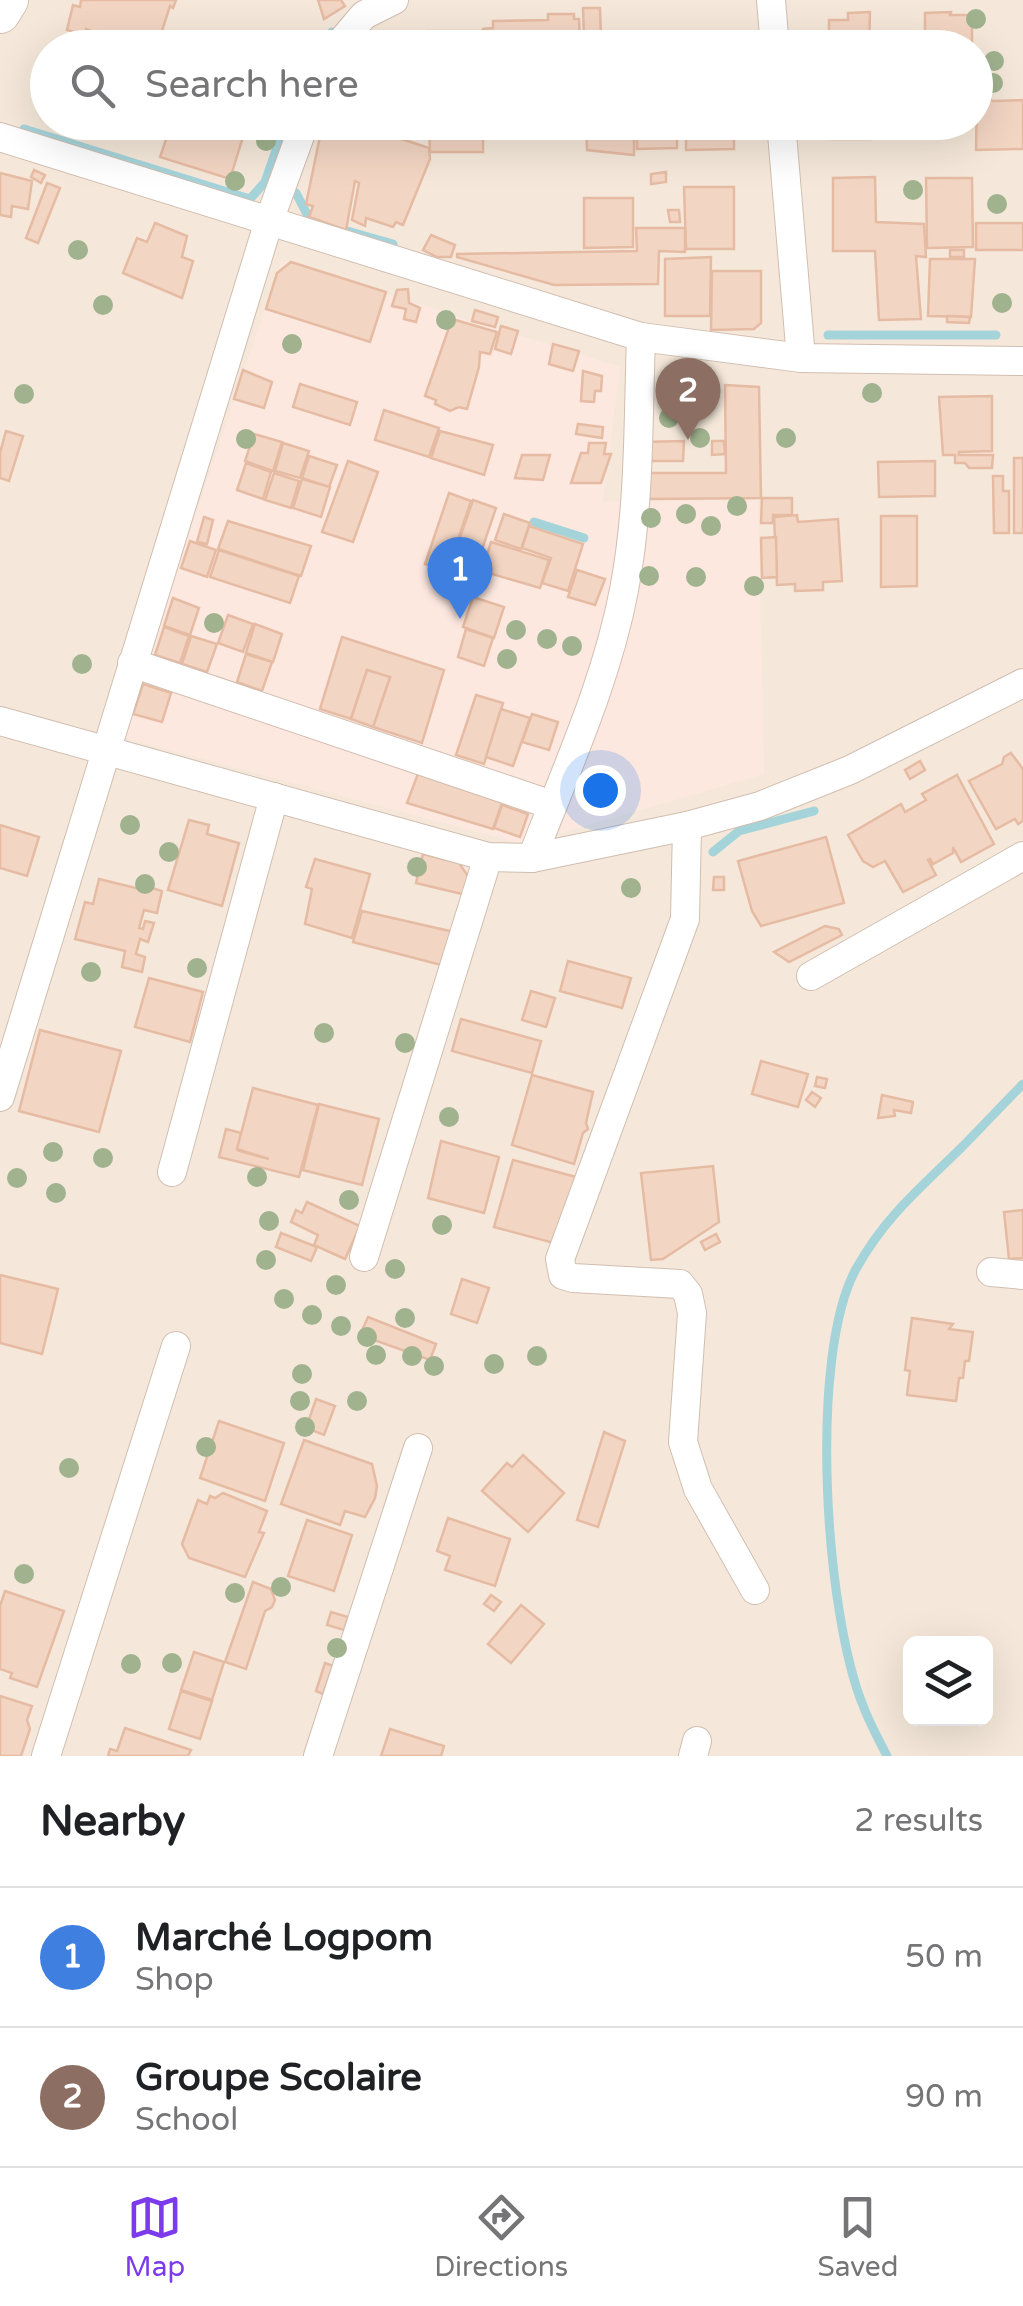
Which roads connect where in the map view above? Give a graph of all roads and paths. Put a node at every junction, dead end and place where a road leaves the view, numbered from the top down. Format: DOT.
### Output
graph roads {
  1 [pos="8,0"];
  2 [pos="394,0"];
  3 [pos="772,0"];
  4 [pos="0,14"];
  5 [pos="351,30"];
  6 [pos="774,30"];
  7 [pos="0,137"];
  8 [pos="299,140"];
  9 [pos="783,140"];
  10 [pos="269,222"];
  11 [pos="641,338"];
  12 [pos="800,358"];
  13 [pos="1023,361"];
  14 [pos="132,663"];
  15 [pos="1023,683"];
  16 [pos="0,720"];
  17 [pos="105,750"];
  18 [pos="274,797"];
  19 [pos="552,805"];
  20 [pos="687,826"];
  21 [pos="488,856"];
  22 [pos="1023,856"];
  23 [pos="532,858"];
  24 [pos="811,976"];
  25 [pos="0,1098"];
  26 [pos="172,1172"];
  27 [pos="364,1257"];
  28 [pos="991,1272"];
  29 [pos="1023,1275"];
  30 [pos="176,1346"];
  31 [pos="418,1448"];
  32 [pos="755,1590"];
  33 [pos="46,1756"];
  34 [pos="318,1756"];
  1 -- 4 [label="main road"];
  2 -- 5 [label="street"];
  3 -- 6 [label="street"];
  7 -- 10 [label="street"];
  8 -- 10 [label="street"];
  9 -- 12 [label="street"];
  10 -- 11 [label="street"];
  10 -- 14 [label="street"];
  11 -- 12 [label="street"];
  11 -- 19 [label="street"];
  12 -- 13 [label="street"];
  14 -- 17 [label="street"];
  14 -- 19 [label="street"];
  15 -- 20 [label="street"];
  16 -- 17 [label="street"];
  17 -- 18 [label="street"];
  17 -- 25 [label="street"];
  18 -- 21 [label="street"];
  18 -- 26 [label="street"];
  19 -- 23 [label="street"];
  20 -- 23 [label="street"];
  20 -- 32 [label="street"];
  21 -- 23 [label="street"];
  21 -- 27 [label="street"];
  22 -- 24 [label="street"];
  28 -- 29 [label="street"];
  30 -- 33 [label="street"];
  31 -- 34 [label="street"];
}
